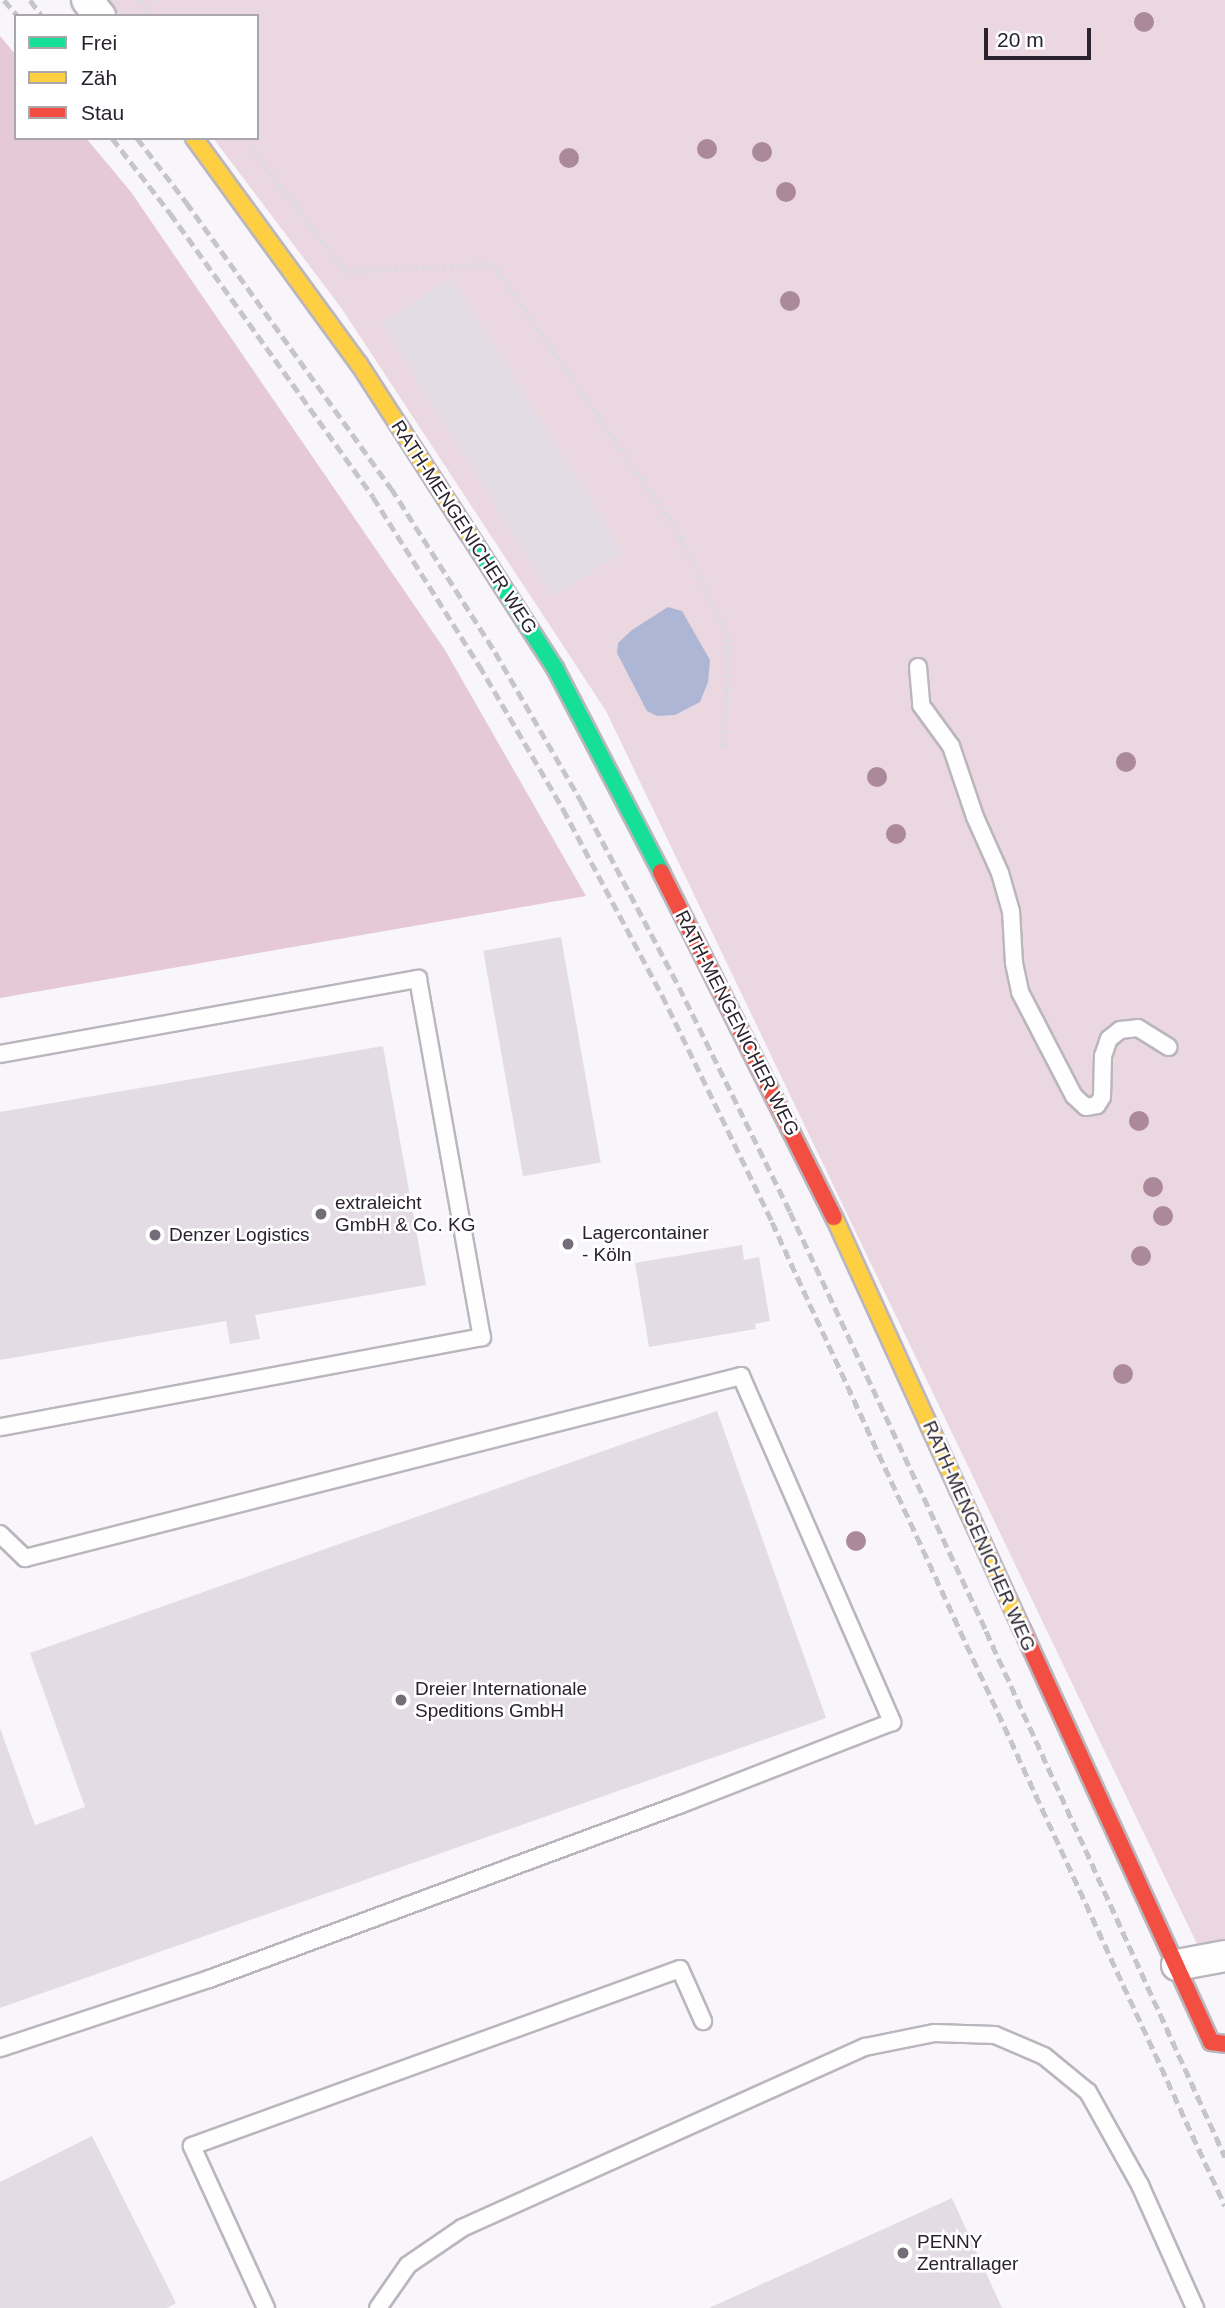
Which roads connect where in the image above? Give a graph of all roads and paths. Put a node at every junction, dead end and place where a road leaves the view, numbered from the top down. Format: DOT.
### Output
graph roads {
  1 [pos="87,0"];
  2 [pos="98,14"];
  3 [pos="195,140"];
  4 [pos="246,140"];
  5 [pos="918,667"];
  6 [pos="724,748"];
  7 [pos="1169,1047"];
  8 [pos="0,1054"];
  9 [pos="0,1427"];
  10 [pos="0,1534"];
  11 [pos="1225,1956"];
  12 [pos="1177,1965"];
  13 [pos="704,2021"];
  14 [pos="1225,2044"];
  15 [pos="0,2048"];
  16 [pos="266,2308"];
  17 [pos="378,2308"];
  18 [pos="1195,2308"];
  1 -- 2 [label="street"];
  3 -- 12 [label="street, RATH-MENGENICHER WEG"];
  4 -- 6 [label="path"];
  5 -- 7 [label="lane"];
  8 -- 9 [label="lane"];
  10 -- 15 [label="lane"];
  11 -- 12 [label="street"];
  12 -- 14 [label="street, RATH-MENGENICHER WEG"];
  13 -- 16 [label="lane"];
  17 -- 18 [label="lane"];
}
